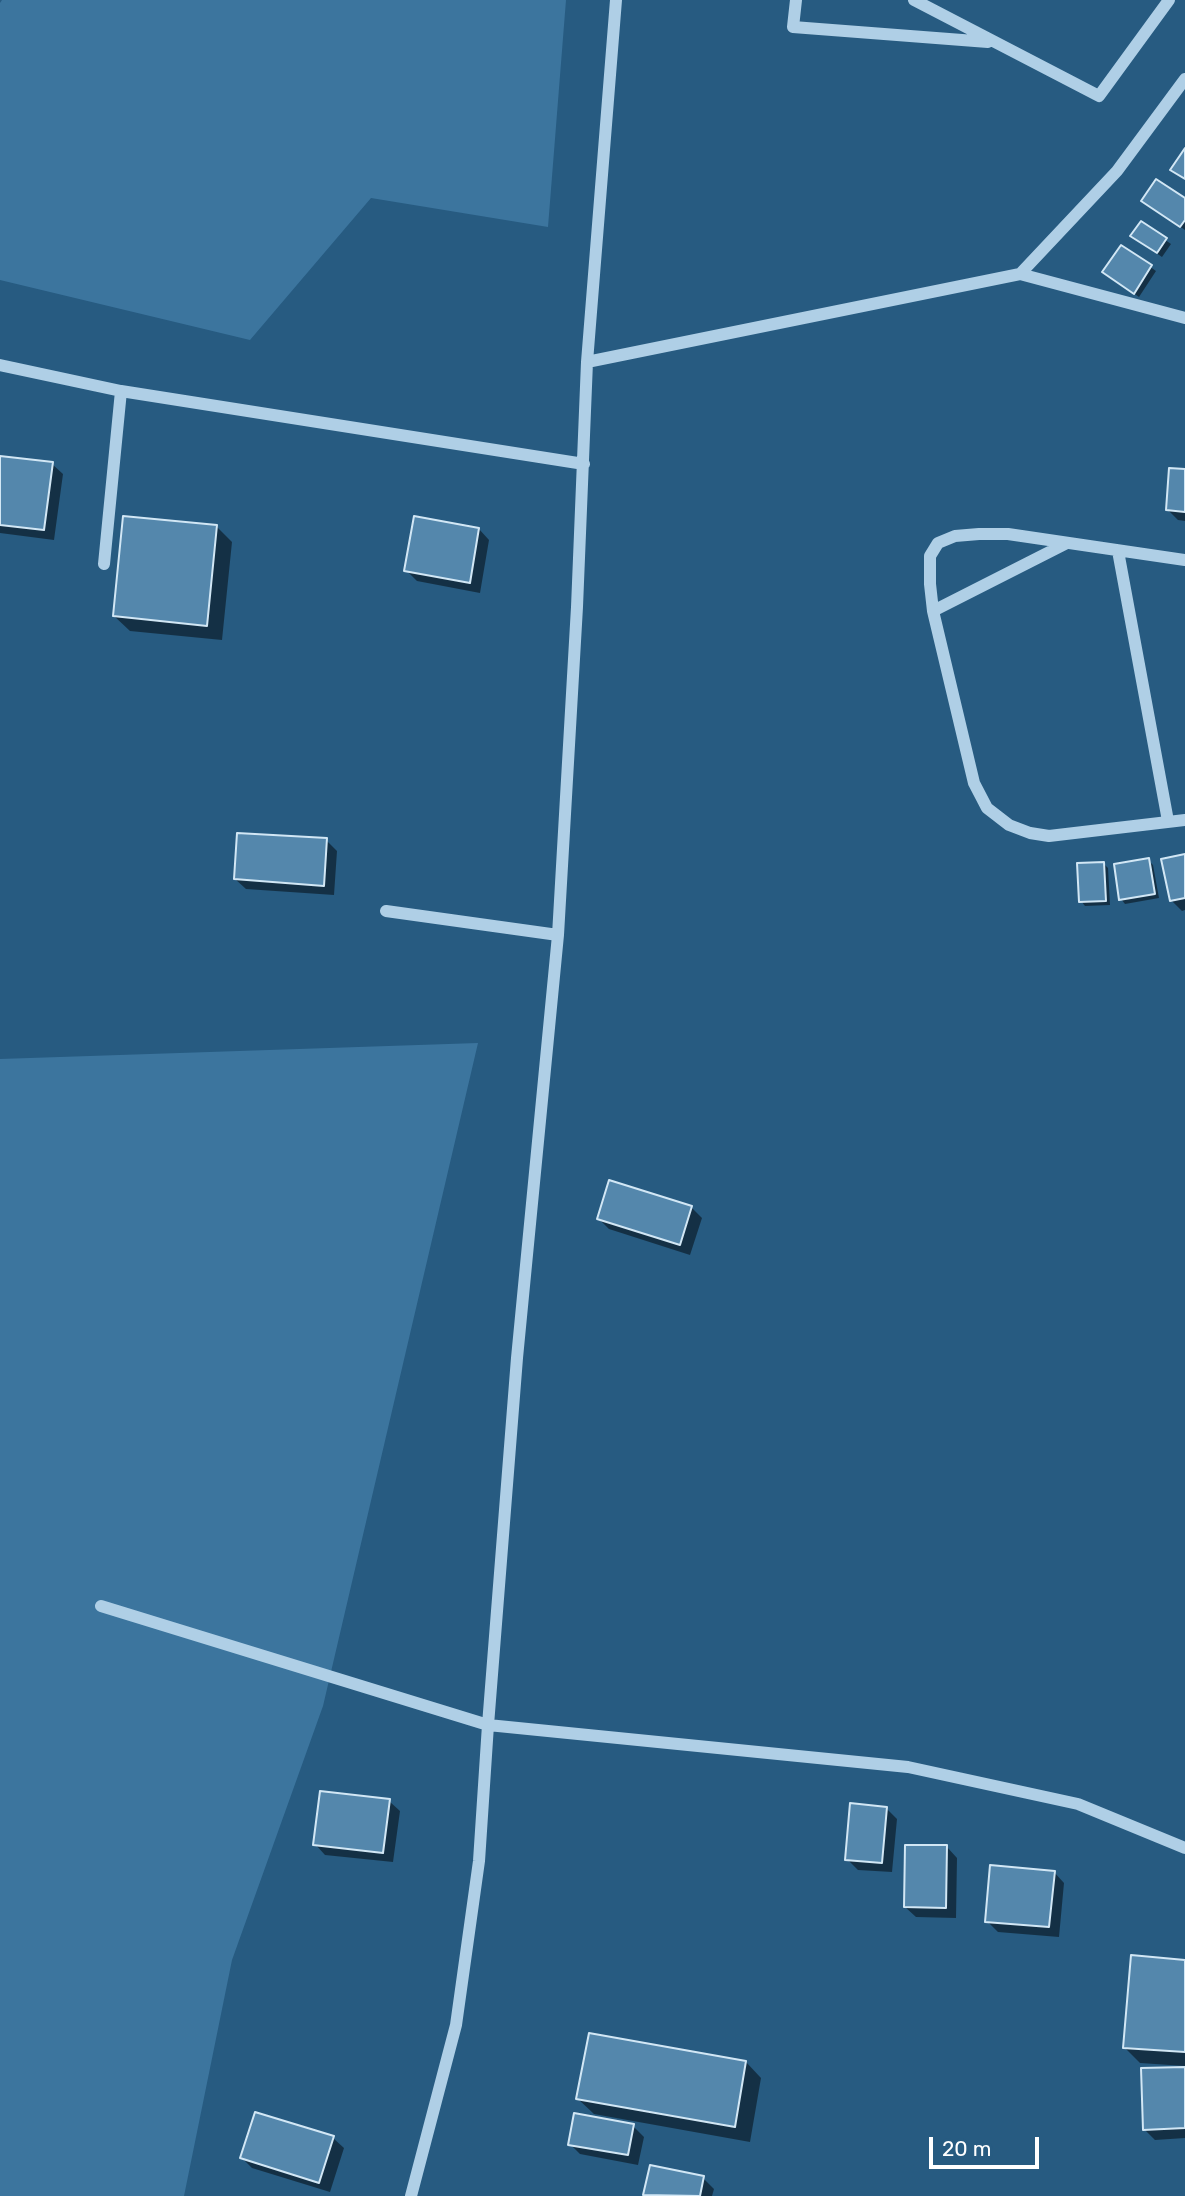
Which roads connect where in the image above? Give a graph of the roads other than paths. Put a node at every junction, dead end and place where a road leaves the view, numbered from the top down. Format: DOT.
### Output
graph roads {
  1 [pos="616,0"];
  2 [pos="796,0"];
  3 [pos="914,0"];
  4 [pos="1169,0"];
  5 [pos="996,43"];
  6 [pos="1185,79"];
  7 [pos="1020,274"];
  8 [pos="1185,318"];
  9 [pos="587,362"];
  10 [pos="0,365"];
  11 [pos="121,391"];
  12 [pos="584,464"];
  13 [pos="1067,543"];
  14 [pos="1118,551"];
  15 [pos="1185,560"];
  16 [pos="104,564"];
  17 [pos="933,611"];
  18 [pos="1185,820"];
  19 [pos="1168,821"];
  20 [pos="386,911"];
  21 [pos="558,935"];
  22 [pos="101,1606"];
  23 [pos="488,1725"];
  24 [pos="1185,1848"];
  25 [pos="411,2196"];
  1 -- 9 [label="street"];
  2 -- 5 [label="street"];
  3 -- 5 [label="street"];
  4 -- 5 [label="street"];
  6 -- 7 [label="street"];
  7 -- 8 [label="street"];
  7 -- 9 [label="street"];
  9 -- 12 [label="street"];
  10 -- 11 [label="street"];
  11 -- 12 [label="street"];
  11 -- 16 [label="street"];
  12 -- 21 [label="street"];
  13 -- 14 [label="street"];
  13 -- 17 [label="street"];
  13 -- 17 [label="street"];
  14 -- 15 [label="street"];
  14 -- 19 [label="street"];
  17 -- 19 [label="street"];
  18 -- 19 [label="street"];
  20 -- 21 [label="street"];
  21 -- 23 [label="street"];
  22 -- 23 [label="street"];
  23 -- 24 [label="street"];
  23 -- 25 [label="street"];
}
